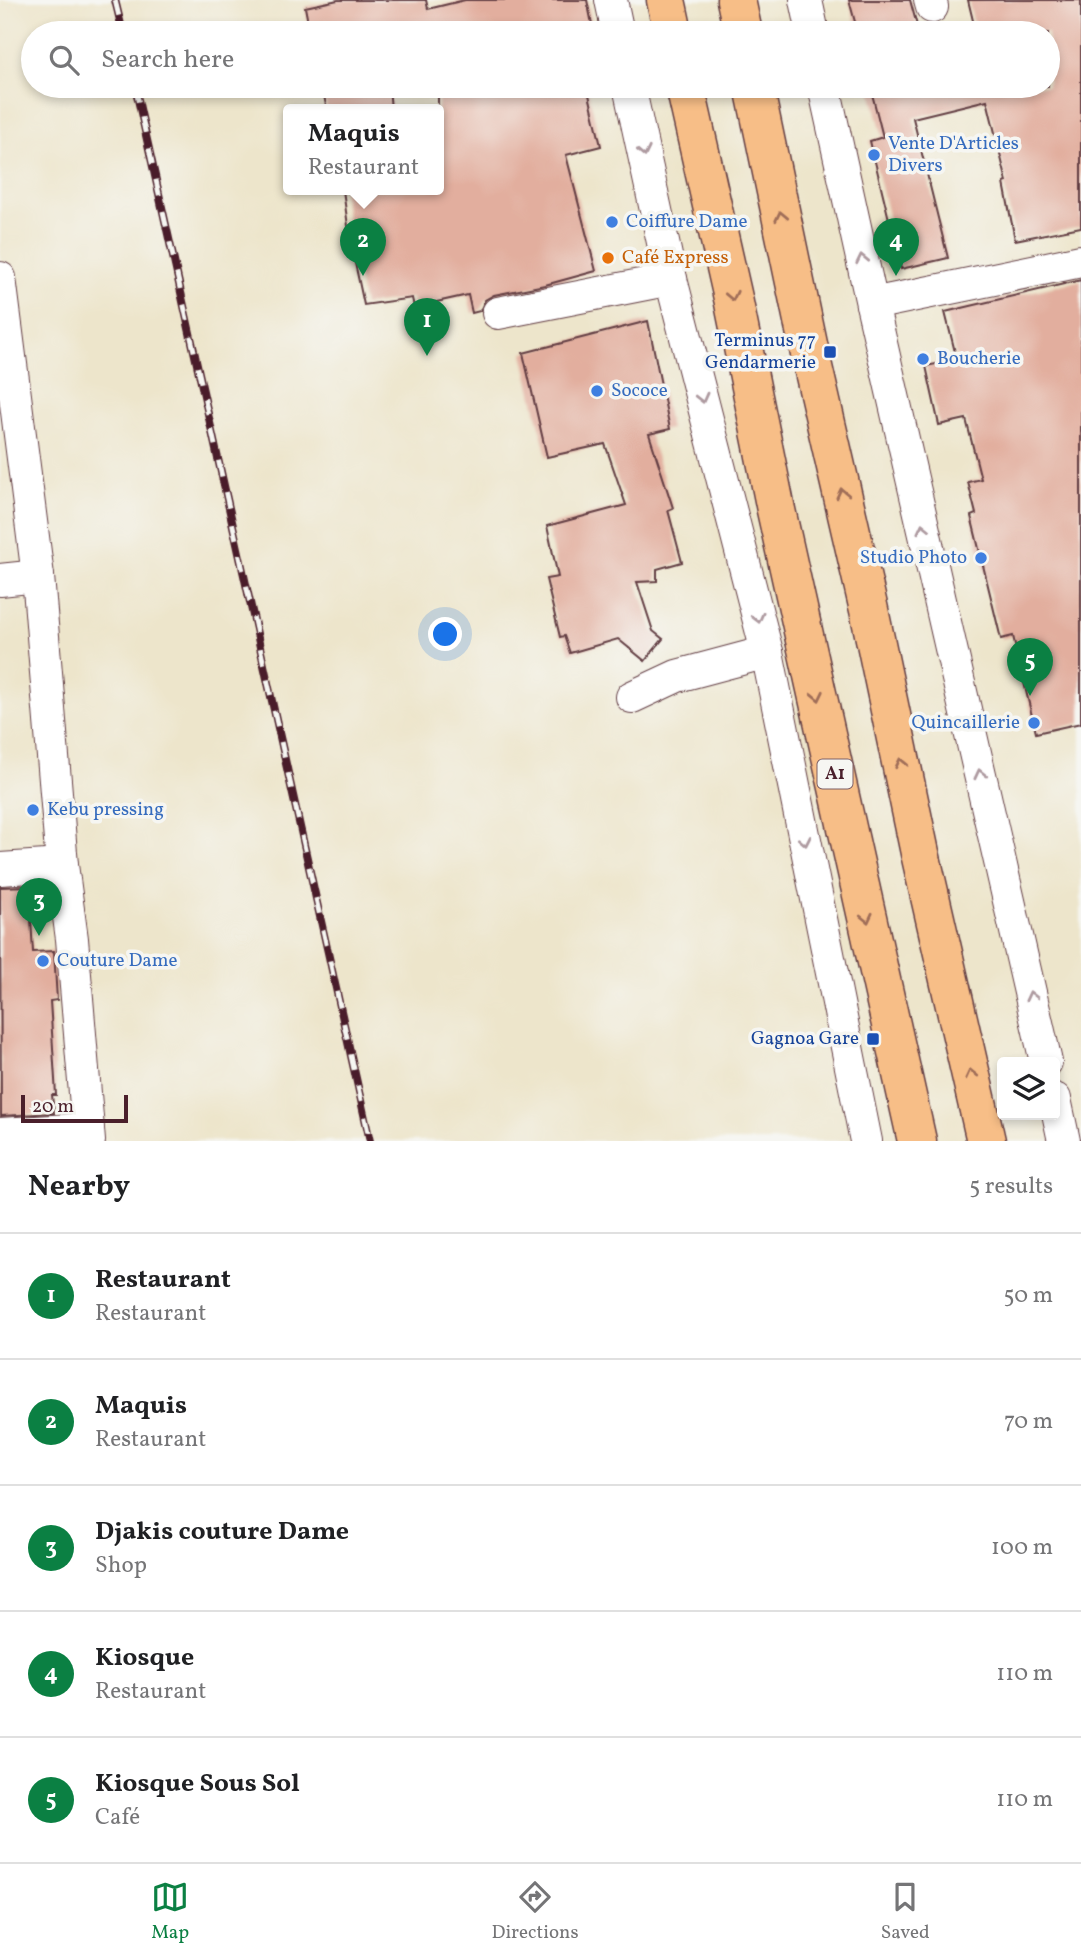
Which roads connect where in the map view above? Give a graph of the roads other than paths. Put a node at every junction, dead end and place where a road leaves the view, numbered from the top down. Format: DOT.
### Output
graph roads {
  1 [pos="611,0"];
  2 [pos="666,0"];
  3 [pos="736,0"];
  4 [pos="806,0"];
  5 [pos="615,21"];
  6 [pos="670,21"];
  7 [pos="740,21"];
  8 [pos="810,21"];
  9 [pos="632,98"];
  10 [pos="688,98"];
  11 [pos="757,98"];
  12 [pos="827,98"];
  13 [pos="1081,261"];
  14 [pos="0,278"];
  15 [pos="671,279"];
  16 [pos="872,304"];
  17 [pos="498,313"];
  18 [pos="38,576"];
  19 [pos="0,580"];
  20 [pos="767,652"];
  21 [pos="632,697"];
  22 [pos="62,865"];
  23 [pos="0,869"];
  24 [pos="1045,1057"];
  25 [pos="1060,1120"];
  26 [pos="0,1134"];
  27 [pos="89,1135"];
  28 [pos="866,1141"];
  29 [pos="917,1141"];
  30 [pos="986,1141"];
  31 [pos="1064,1141"];
  1 -- 5 [label="street"];
  2 -- 6 [label="main road"];
  3 -- 7 [label="main road"];
  4 -- 8 [label="street"];
  9 -- 15 [label="street, one-way"];
  10 -- 29 [label="main road, A1, one-way"];
  30 -- 11 [label="main road, one-way"];
  16 -- 12 [label="street, one-way"];
  13 -- 16 [label="street"];
  14 -- 18 [label="street"];
  15 -- 17 [label="street"];
  15 -- 20 [label="street, one-way"];
  24 -- 16 [label="street, one-way"];
  18 -- 19 [label="street"];
  18 -- 22 [label="street"];
  20 -- 21 [label="street"];
  20 -- 28 [label="street, one-way"];
  22 -- 23 [label="street"];
  22 -- 27 [label="street"];
  25 -- 31 [label="street"];
  26 -- 27 [label="street"];
}
